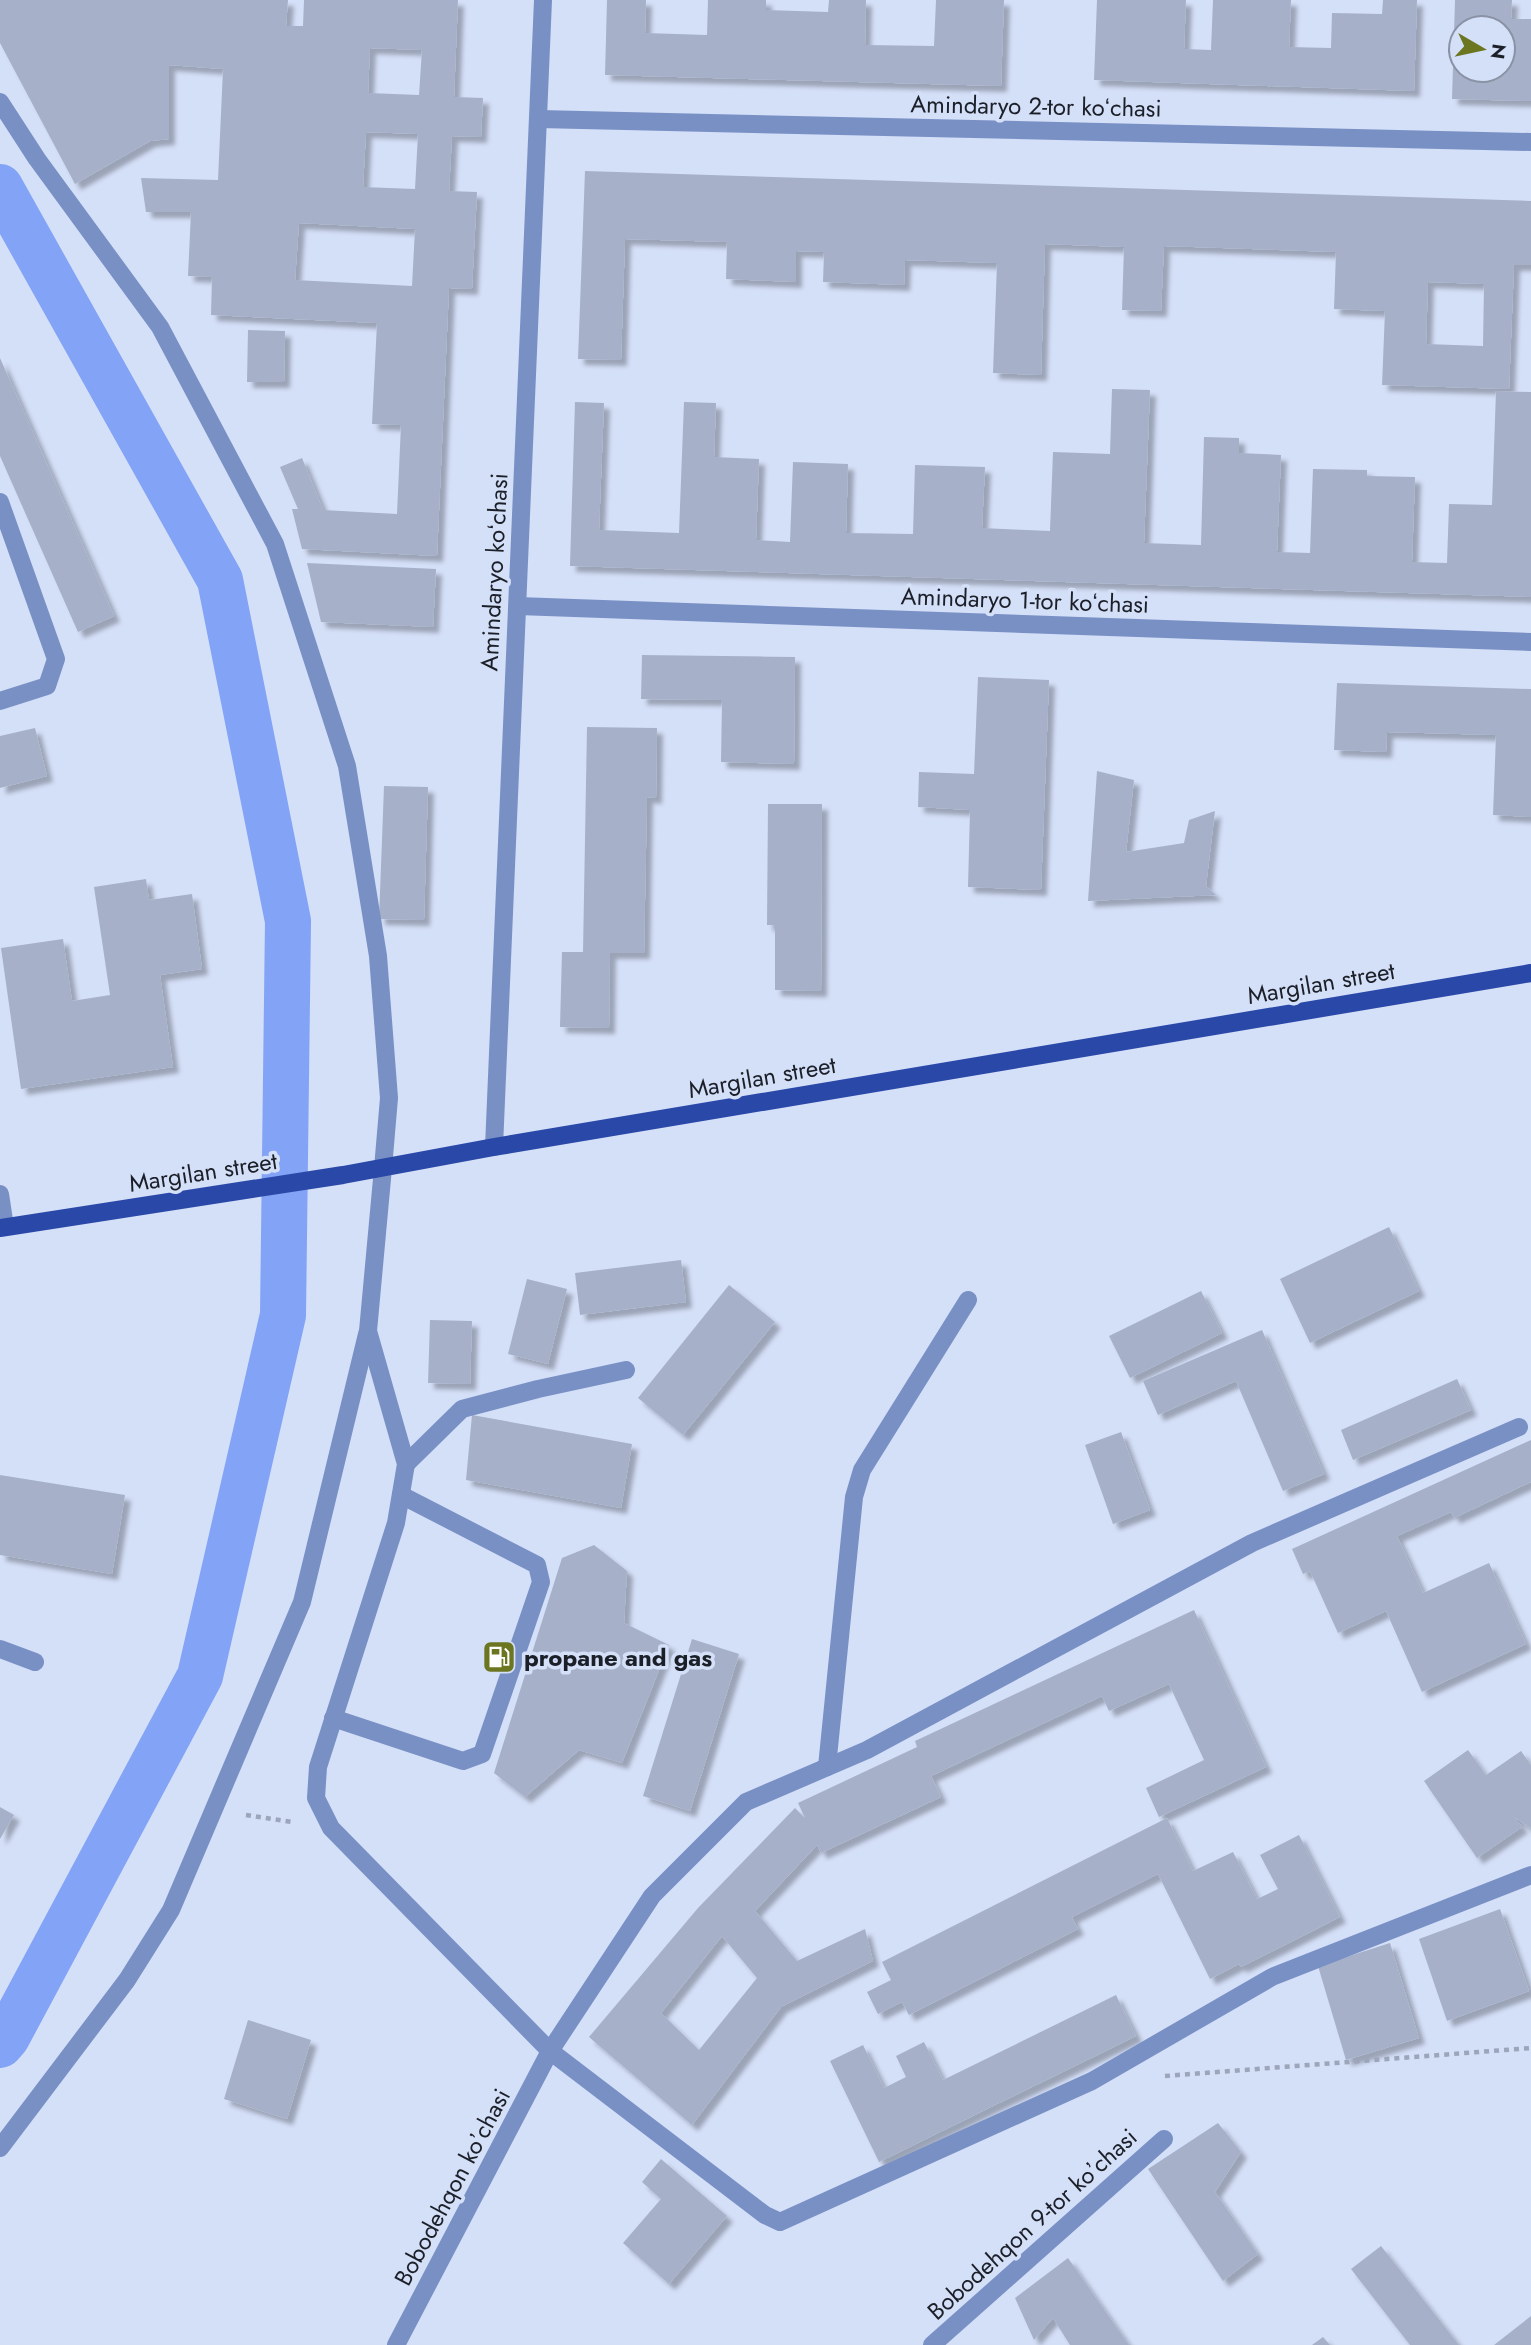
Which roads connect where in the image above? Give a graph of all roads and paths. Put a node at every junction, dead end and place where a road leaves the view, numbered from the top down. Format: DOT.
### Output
graph roads {
  1 [pos="543,0"];
  2 [pos="0,102"];
  3 [pos="539,120"];
  4 [pos="1531,142"];
  5 [pos="0,502"];
  6 [pos="517,606"];
  7 [pos="1531,642"];
  8 [pos="0,701"];
  9 [pos="1531,972"];
  10 [pos="494,1147"];
  11 [pos="383,1168"];
  12 [pos="0,1194"];
  13 [pos="3,1227"];
  14 [pos="968,1300"];
  15 [pos="368,1331"];
  16 [pos="626,1370"];
  17 [pos="1519,1427"];
  18 [pos="406,1464"];
  19 [pos="401,1495"];
  20 [pos="0,1649"];
  21 [pos="35,1662"];
  22 [pos="333,1718"];
  23 [pos="827,1767"];
  24 [pos="214,1810"];
  25 [pos="331,1828"];
  26 [pos="1531,1875"];
  27 [pos="1531,2048"];
  28 [pos="550,2051"];
  29 [pos="1161,2076"];
  30 [pos="1164,2139"];
  31 [pos="0,2148"];
  32 [pos="396,2345"];
  33 [pos="932,2345"];
  1 -- 3 [label="street, Amindaryo koʻchasi"];
  2 -- 11 [label="street"];
  3 -- 4 [label="street, Amindaryo 2-tor koʻchasi"];
  3 -- 6 [label="street, Amindaryo koʻchasi"];
  5 -- 8 [label="street"];
  6 -- 7 [label="street, Amindaryo 1-tor koʻchasi"];
  6 -- 10 [label="street, Amindaryo koʻchasi"];
  9 -- 10 [label="main road, Margilan street"];
  10 -- 11 [label="main road, Margilan street"];
  11 -- 13 [label="main road, Margilan street"];
  11 -- 15 [label="street"];
  12 -- 13 [label="street"];
  14 -- 23 [label="street"];
  15 -- 18 [label="street"];
  15 -- 24 [label="street"];
  16 -- 18 [label="street"];
  17 -- 23 [label="street, Bobodehqon koʼchasi"];
  18 -- 19 [label="street"];
  19 -- 22 [label="street"];
  19 -- 22 [label="street"];
  20 -- 21 [label="street"];
  22 -- 25 [label="street"];
  23 -- 28 [label="street, Bobodehqon koʼchasi"];
  24 -- 25 [label="path"];
  24 -- 31 [label="street"];
  25 -- 28 [label="street"];
  26 -- 28 [label="street"];
  27 -- 29 [label="path"];
  28 -- 32 [label="street, Bobodehqon koʼchasi"];
  30 -- 33 [label="street, Bobodehqon 9-tor koʼchasi"];
}
